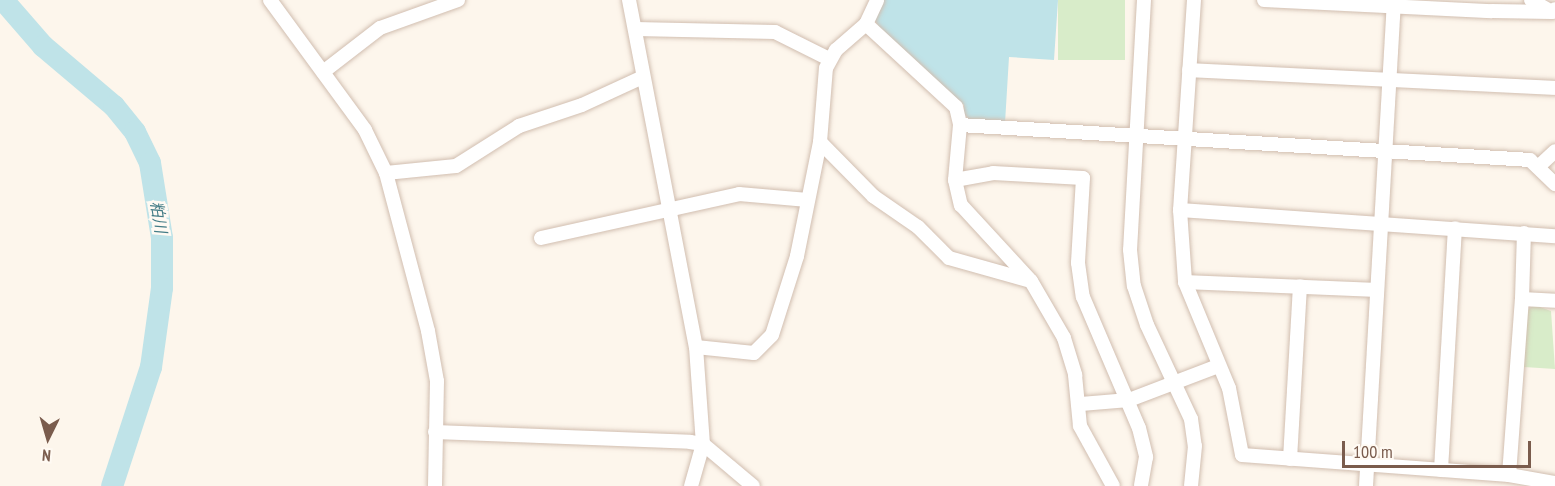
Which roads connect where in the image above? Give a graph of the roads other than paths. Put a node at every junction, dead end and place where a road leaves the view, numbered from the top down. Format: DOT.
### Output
graph roads {
  1 [pos="270,0"];
  2 [pos="458,0"];
  3 [pos="629,0"];
  4 [pos="877,0"];
  5 [pos="1144,0"];
  6 [pos="1194,0"];
  7 [pos="1264,0"];
  8 [pos="1531,0"];
  9 [pos="1394,3"];
  10 [pos="1554,12"];
  11 [pos="866,24"];
  12 [pos="635,29"];
  13 [pos="829,59"];
  14 [pos="1189,70"];
  15 [pos="323,72"];
  16 [pos="643,77"];
  17 [pos="1390,78"];
  18 [pos="1555,88"];
  19 [pos="960,125"];
  20 [pos="1135,136"];
  21 [pos="1185,139"];
  22 [pos="820,142"];
  23 [pos="1386,148"];
  24 [pos="1555,151"];
  25 [pos="1538,166"];
  26 [pos="387,173"];
  27 [pos="955,180"];
  28 [pos="1555,184"];
  29 [pos="808,200"];
  30 [pos="1179,210"];
  31 [pos="669,212"];
  32 [pos="1381,223"];
  33 [pos="1455,228"];
  34 [pos="1524,233"];
  35 [pos="1555,236"];
  36 [pos="541,238"];
  37 [pos="1031,281"];
  38 [pos="1185,282"];
  39 [pos="1300,286"];
  40 [pos="1377,290"];
  41 [pos="1522,299"];
  42 [pos="1555,302"];
  43 [pos="696,347"];
  44 [pos="1218,366"];
  45 [pos="1174,383"];
  46 [pos="1129,400"];
  47 [pos="1081,404"];
  48 [pos="435,432"];
  49 [pos="703,444"];
  50 [pos="1290,459"];
  51 [pos="1367,465"];
  52 [pos="1441,470"];
  53 [pos="1509,475"];
  54 [pos="1555,483"];
  55 [pos="435,486"];
  56 [pos="691,486"];
  57 [pos="753,486"];
  58 [pos="1113,486"];
  59 [pos="1141,486"];
  60 [pos="1191,486"];
  61 [pos="1366,486"];
  1 -- 15 [label="street"];
  2 -- 15 [label="street"];
  3 -- 12 [label="street"];
  4 -- 11 [label="street"];
  5 -- 20 [label="street"];
  6 -- 14 [label="street"];
  7 -- 9 [label="street"];
  8 -- 10 [label="street"];
  9 -- 10 [label="street"];
  9 -- 17 [label="street"];
  11 -- 13 [label="street"];
  11 -- 19 [label="street"];
  12 -- 13 [label="street"];
  12 -- 16 [label="street"];
  13 -- 22 [label="street"];
  14 -- 17 [label="street"];
  14 -- 21 [label="street"];
  15 -- 26 [label="street"];
  16 -- 26 [label="street"];
  16 -- 31 [label="street"];
  17 -- 18 [label="street"];
  17 -- 23 [label="street"];
  19 -- 20 [label="street"];
  19 -- 27 [label="street"];
  20 -- 21 [label="street"];
  20 -- 45 [label="street"];
  21 -- 23 [label="street"];
  21 -- 30 [label="street"];
  22 -- 29 [label="street"];
  22 -- 37 [label="street"];
  23 -- 25 [label="street"];
  23 -- 32 [label="street"];
  24 -- 25 [label="street"];
  25 -- 28 [label="street"];
  26 -- 48 [label="street"];
  27 -- 37 [label="street"];
  27 -- 46 [label="street"];
  29 -- 31 [label="street"];
  29 -- 43 [label="street"];
  30 -- 32 [label="street"];
  30 -- 38 [label="street"];
  31 -- 36 [label="street"];
  31 -- 43 [label="street"];
  32 -- 33 [label="street"];
  32 -- 40 [label="street"];
  33 -- 34 [label="street"];
  33 -- 52 [label="street"];
  34 -- 35 [label="street"];
  34 -- 41 [label="street"];
  37 -- 47 [label="street"];
  38 -- 39 [label="street"];
  38 -- 44 [label="street"];
  39 -- 40 [label="street"];
  39 -- 50 [label="street"];
  40 -- 51 [label="street"];
  41 -- 42 [label="street"];
  41 -- 53 [label="street"];
  43 -- 49 [label="street"];
  44 -- 45 [label="street"];
  44 -- 50 [label="street"];
  45 -- 46 [label="street"];
  45 -- 60 [label="street"];
  46 -- 47 [label="street"];
  46 -- 59 [label="street"];
  47 -- 58 [label="street"];
  48 -- 49 [label="street"];
  48 -- 55 [label="street"];
  49 -- 56 [label="street"];
  49 -- 57 [label="street"];
  50 -- 51 [label="street"];
  51 -- 52 [label="street"];
  51 -- 61 [label="street"];
  52 -- 53 [label="street"];
  53 -- 54 [label="street"];
}
